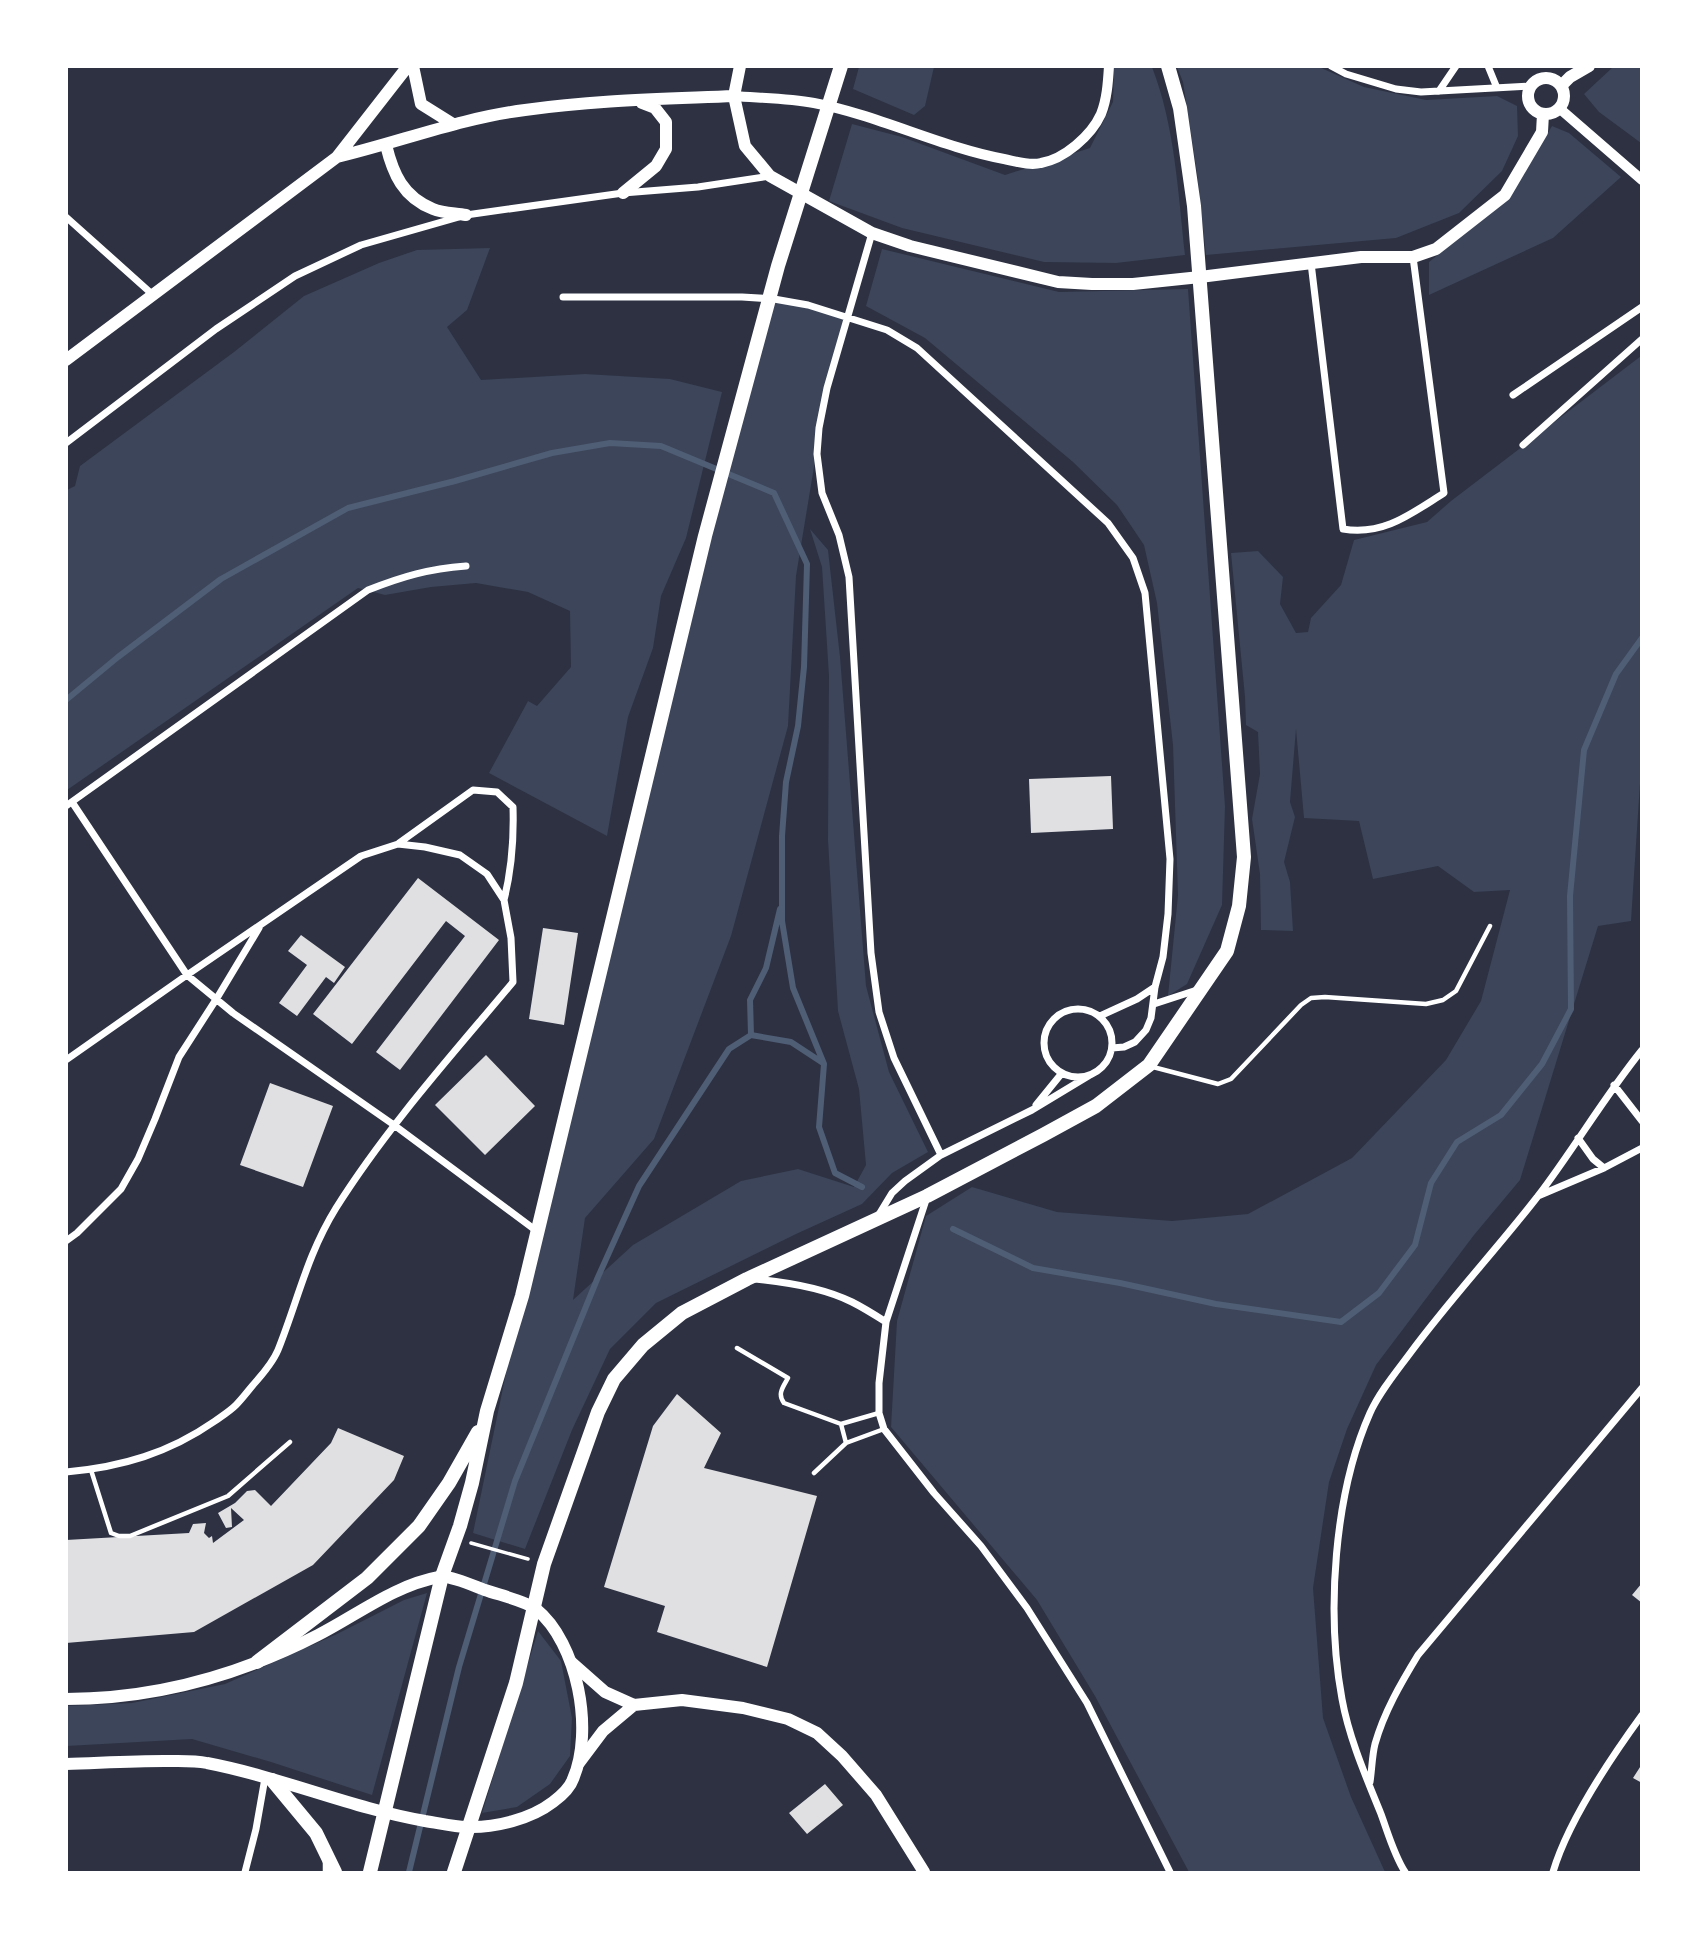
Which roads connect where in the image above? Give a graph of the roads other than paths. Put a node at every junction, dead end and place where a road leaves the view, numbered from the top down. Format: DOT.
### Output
graph roads {
  1 [pos="410,66"];
  2 [pos="740,66"];
  3 [pos="841,66"];
  4 [pos="1109,66"];
  5 [pos="1168,66"];
  6 [pos="1331,66"];
  7 [pos="1456,66"];
  8 [pos="1488,66"];
  9 [pos="1589,66"];
  10 [pos="1531,86"];
  11 [pos="1561,86"];
  12 [pos="1497,88"];
  13 [pos="1439,91"];
  14 [pos="734,96"];
  15 [pos="635,100"];
  16 [pos="1559,108"];
  17 [pos="1543,114"];
  18 [pos="453,124"];
  19 [pos="386,145"];
  20 [pos="337,158"];
  21 [pos="770,176"];
  22 [pos="1642,180"];
  23 [pos="623,193"];
  24 [pos="466,215"];
  25 [pos="66,217"];
  26 [pos="872,233"];
  27 [pos="1413,257"];
  28 [pos="1311,263"];
  29 [pos="152,294"];
  30 [pos="563,298"];
  31 [pos="1642,307"];
  32 [pos="846,317"];
  33 [pos="1642,340"];
  34 [pos="66,360"];
  35 [pos="1513,395"];
  36 [pos="66,443"];
  37 [pos="1523,445"];
  38 [pos="466,566"];
  39 [pos="69,804"];
  40 [pos="398,844"];
  41 [pos="504,900"];
  42 [pos="261,924"];
  43 [pos="1490,926"];
  44 [pos="187,975"];
  45 [pos="1155,987"];
  46 [pos="1200,989"];
  47 [pos="217,999"];
  48 [pos="1154,1004"];
  49 [pos="1100,1016"];
  50 [pos="1112,1048"];
  51 [pos="1642,1050"];
  52 [pos="66,1060"];
  53 [pos="1149,1065"];
  54 [pos="1062,1073"];
  55 [pos="1090,1074"];
  56 [pos="1614,1085"];
  57 [pos="1032,1110"];
  58 [pos="1642,1121"];
  59 [pos="394,1125"];
  60 [pos="1578,1138"];
  61 [pos="1642,1148"];
  62 [pos="941,1155"];
  63 [pos="1604,1168"];
  64 [pos="927,1196"];
  65 [pos="1538,1196"];
  66 [pos="876,1220"];
  67 [pos="538,1232"];
  68 [pos="66,1241"];
  69 [pos="747,1279"];
  70 [pos="886,1322"];
  71 [pos="737,1348"];
  72 [pos="1642,1388"];
  73 [pos="487,1411"];
  74 [pos="879,1413"];
  75 [pos="841,1424"];
  76 [pos="884,1429"];
  77 [pos="290,1442"];
  78 [pos="846,1443"];
  79 [pos="91,1470"];
  80 [pos="66,1472"];
  81 [pos="814,1473"];
  82 [pos="442,1576"];
  83 [pos="535,1607"];
  84 [pos="257,1662"];
  85 [pos="571,1662"];
  86 [pos="66,1699"];
  87 [pos="634,1705"];
  88 [pos="1642,1715"];
  89 [pos="579,1763"];
  90 [pos="66,1765"];
  91 [pos="268,1779"];
  92 [pos="1369,1786"];
  93 [pos="393,1815"];
  94 [pos="461,1827"];
  95 [pos="326,1851"];
  96 [pos="245,1872"];
  97 [pos="325,1872"];
  98 [pos="335,1872"];
  99 [pos="370,1872"];
  100 [pos="454,1872"];
  101 [pos="924,1872"];
  102 [pos="1170,1872"];
  103 [pos="1405,1872"];
  104 [pos="1553,1872"];
  1 -- 18 [label="main road"];
  1 -- 20 [label="main road"];
  2 -- 14 [label="main road"];
  3 -- 67 [label="highway"];
  4 -- 14 [label="street"];
  5 -- 46 [label="highway"];
  6 -- 13 [label="street"];
  7 -- 13 [label="street"];
  8 -- 12 [label="street"];
  9 -- 11 [label="main road"];
  10 -- 11 [label="main road"];
  10 -- 12 [label="street"];
  10 -- 17 [label="main road"];
  11 -- 16 [label="main road"];
  12 -- 13 [label="street"];
  14 -- 15 [label="main road"];
  14 -- 21 [label="main road"];
  15 -- 18 [label="main road"];
  15 -- 23 [label="main road"];
  16 -- 17 [label="main road"];
  16 -- 22 [label="street"];
  17 -- 27 [label="main road"];
  18 -- 19 [label="main road"];
  19 -- 20 [label="main road"];
  19 -- 24 [label="main road"];
  20 -- 29 [label="main road"];
  21 -- 23 [label="street"];
  21 -- 26 [label="main road"];
  23 -- 24 [label="street"];
  24 -- 36 [label="street"];
  25 -- 29 [label="street"];
  26 -- 28 [label="main road"];
  26 -- 32 [label="street"];
  27 -- 28 [label="main road"];
  27 -- 28 [label="street"];
  29 -- 34 [label="main road"];
  30 -- 32 [label="street"];
  31 -- 35 [label="street"];
  32 -- 45 [label="street"];
  32 -- 62 [label="street"];
  33 -- 37 [label="street"];
  38 -- 39 [label="street"];
  39 -- 44 [label="street"];
  40 -- 41 [label="street"];
  40 -- 41 [label="street"];
  40 -- 42 [label="street"];
  41 -- 59 [label="street"];
  42 -- 44 [label="street"];
  42 -- 47 [label="street"];
  43 -- 53 [label="lane"];
  44 -- 47 [label="street"];
  44 -- 52 [label="street"];
  45 -- 48 [label="street"];
  45 -- 49 [label="street"];
  46 -- 48 [label="street"];
  46 -- 53 [label="highway"];
  47 -- 59 [label="street"];
  47 -- 68 [label="street"];
  48 -- 50 [label="street"];
  49 -- 50 [label="street"];
  49 -- 54 [label="street"];
  50 -- 55 [label="street"];
  51 -- 56 [label="street"];
  53 -- 64 [label="highway"];
  54 -- 55 [label="street"];
  54 -- 57 [label="street"];
  55 -- 57 [label="street"];
  56 -- 58 [label="street"];
  56 -- 60 [label="street"];
  57 -- 62 [label="street"];
  59 -- 67 [label="street"];
  59 -- 79 [label="street"];
  60 -- 63 [label="street"];
  60 -- 65 [label="street"];
  61 -- 63 [label="street"];
  62 -- 66 [label="street"];
  63 -- 65 [label="street"];
  64 -- 66 [label="highway"];
  64 -- 70 [label="street"];
  65 -- 92 [label="street"];
  66 -- 69 [label="highway"];
  67 -- 73 [label="highway"];
  69 -- 70 [label="street"];
  69 -- 83 [label="highway"];
  70 -- 74 [label="street"];
  71 -- 75 [label="lane"];
  72 -- 92 [label="street"];
  73 -- 82 [label="highway"];
  73 -- 84 [label="highway"];
  74 -- 75 [label="lane"];
  74 -- 76 [label="street"];
  75 -- 78 [label="lane"];
  76 -- 78 [label="lane"];
  76 -- 102 [label="street"];
  77 -- 79 [label="lane"];
  78 -- 81 [label="lane"];
  79 -- 80 [label="street"];
  82 -- 83 [label="main road"];
  82 -- 84 [label="main road"];
  82 -- 93 [label="highway"];
  83 -- 85 [label="main road"];
  83 -- 94 [label="highway"];
  84 -- 86 [label="main road"];
  85 -- 87 [label="main road"];
  85 -- 89 [label="main road"];
  87 -- 89 [label="main road"];
  87 -- 101 [label="main road"];
  88 -- 104 [label="street"];
  89 -- 94 [label="main road"];
  90 -- 91 [label="main road"];
  91 -- 93 [label="main road"];
  91 -- 95 [label="highway"];
  91 -- 96 [label="street"];
  92 -- 103 [label="street"];
  93 -- 94 [label="main road"];
  93 -- 99 [label="highway"];
  94 -- 100 [label="highway"];
  95 -- 97 [label="lane"];
  95 -- 98 [label="highway"];
}
